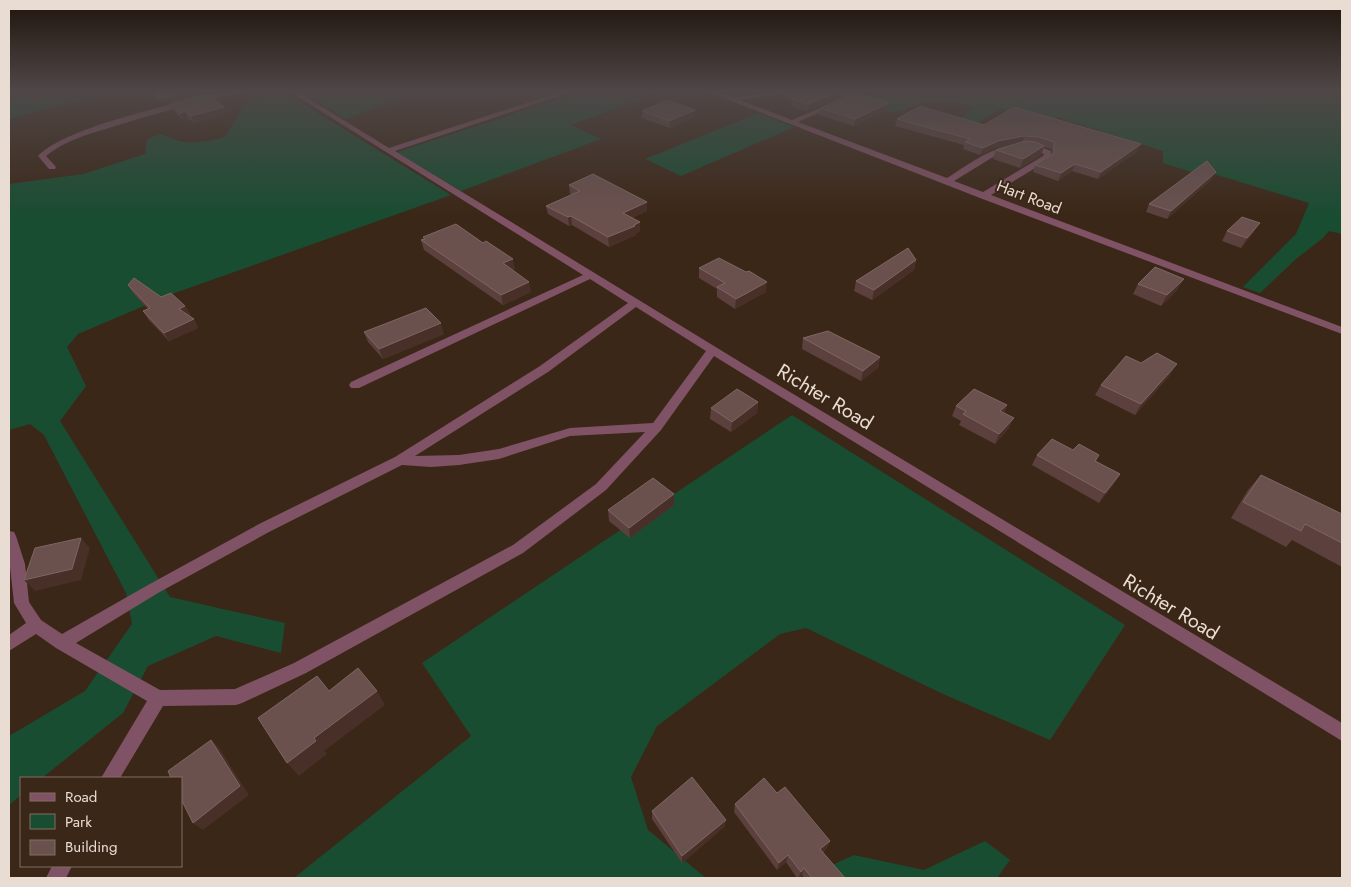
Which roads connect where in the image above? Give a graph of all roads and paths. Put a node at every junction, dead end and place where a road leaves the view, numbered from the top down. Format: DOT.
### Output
graph roads {
  1 [pos="90,131"];
  2 [pos="357,131"];
  3 [pos="448,131"];
  4 [pos="813,131"];
  5 [pos="388,151"];
  6 [pos="52,166"];
  7 [pos="947,182"];
  8 [pos="983,196"];
  9 [pos="591,275"];
  10 [pos="635,303"];
  11 [pos="1342,331"];
  12 [pos="712,351"];
  13 [pos="355,385"];
  14 [pos="657,427"];
  15 [pos="400,460"];
  16 [pos="9,536"];
  17 [pos="36,625"];
  18 [pos="62,643"];
  19 [pos="9,644"];
  20 [pos="158,698"];
  21 [pos="1342,733"];
  22 [pos="111,777"];
  1 -- 6 [label="street"];
  2 -- 5 [label="street, Richter Road"];
  3 -- 5 [label="street"];
  4 -- 7 [label="street, Hart Road"];
  5 -- 9 [label="street, Richter Road"];
  7 -- 8 [label="street, Hart Road"];
  7 -- 8 [label="street"];
  8 -- 11 [label="street, Hart Road"];
  9 -- 10 [label="street, Richter Road"];
  9 -- 13 [label="street"];
  10 -- 12 [label="street, Richter Road"];
  10 -- 15 [label="street"];
  12 -- 14 [label="street"];
  12 -- 21 [label="street, Richter Road"];
  14 -- 15 [label="street"];
  14 -- 20 [label="street"];
  15 -- 18 [label="street"];
  16 -- 17 [label="street"];
  17 -- 18 [label="street"];
  17 -- 19 [label="street"];
  18 -- 20 [label="street"];
  20 -- 22 [label="street"];
}
